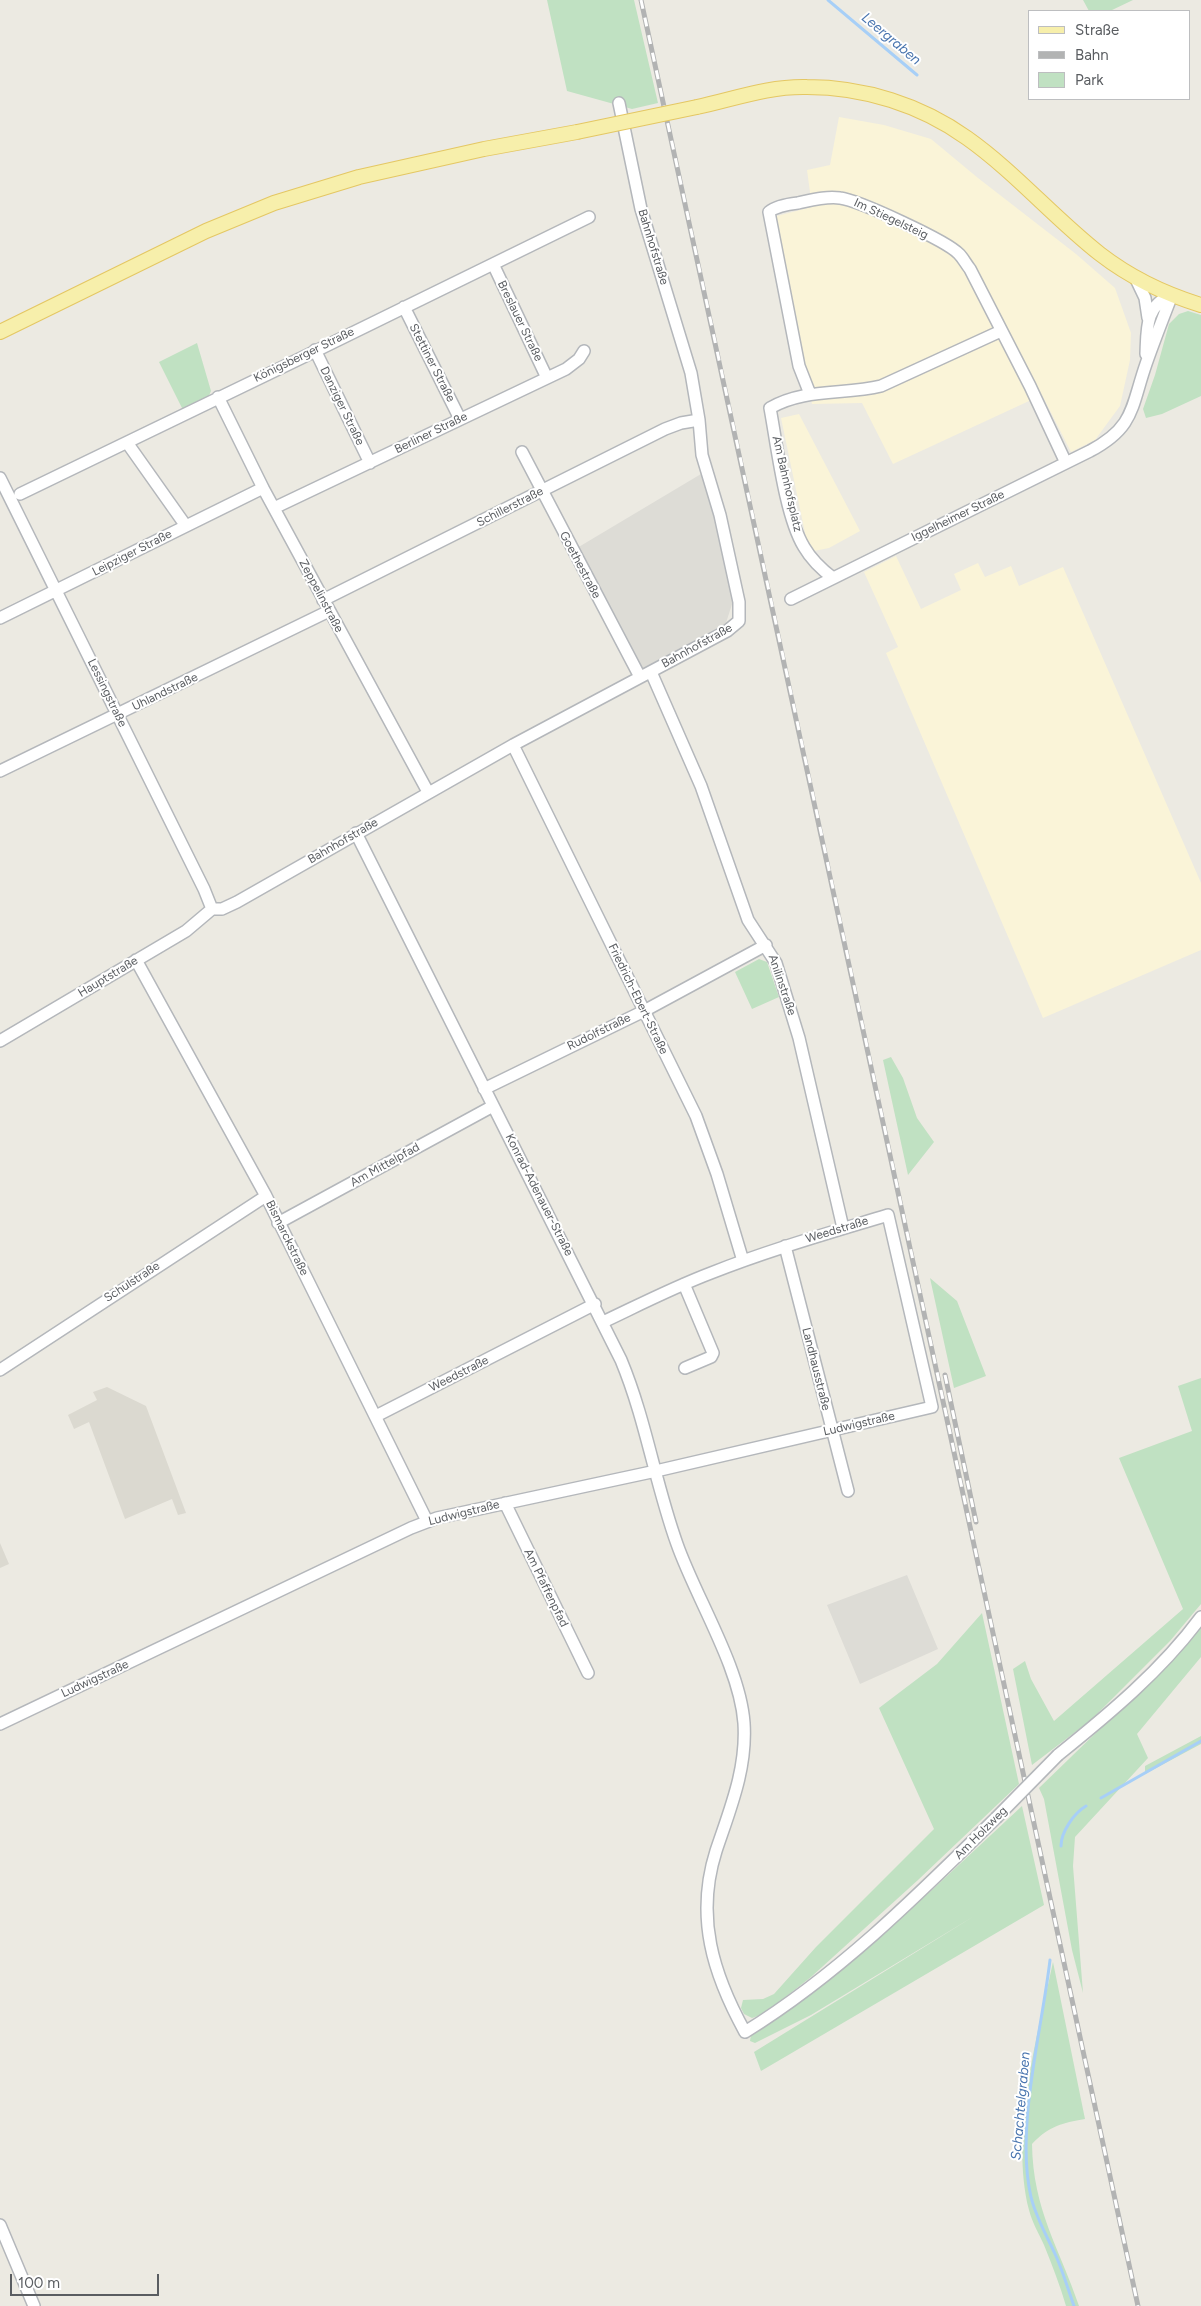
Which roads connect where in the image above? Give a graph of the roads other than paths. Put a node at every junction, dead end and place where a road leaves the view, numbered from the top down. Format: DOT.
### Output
graph roads {
  1 [pos="619,102"];
  2 [pos="589,217"];
  3 [pos="493,264"];
  4 [pos="1135,277"];
  5 [pos="1172,295"];
  6 [pos="1201,305"];
  7 [pos="404,307"];
  8 [pos="1148,321"];
  9 [pos="1001,331"];
  10 [pos="0,332"];
  11 [pos="315,350"];
  12 [pos="584,352"];
  13 [pos="1145,366"];
  14 [pos="547,378"];
  15 [pos="810,394"];
  16 [pos="218,397"];
  17 [pos="460,418"];
  18 [pos="699,420"];
  19 [pos="128,444"];
  20 [pos="522,452"];
  21 [pos="370,463"];
  22 [pos="1066,463"];
  23 [pos="0,478"];
  24 [pos="263,488"];
  25 [pos="541,491"];
  26 [pos="20,494"];
  27 [pos="274,508"];
  28 [pos="186,526"];
  29 [pos="833,578"];
  30 [pos="57,592"];
  31 [pos="792,599"];
  32 [pos="323,600"];
  33 [pos="329,611"];
  34 [pos="0,618"];
  35 [pos="651,672"];
  36 [pos="640,677"];
  37 [pos="118,715"];
  38 [pos="513,745"];
  39 [pos="0,772"];
  40 [pos="428,792"];
  41 [pos="356,833"];
  42 [pos="212,909"];
  43 [pos="766,945"];
  44 [pos="136,960"];
  45 [pos="644,1011"];
  46 [pos="0,1041"];
  47 [pos="484,1089"];
  48 [pos="493,1106"];
  49 [pos="266,1196"];
  50 [pos="278,1224"];
  51 [pos="843,1228"];
  52 [pos="785,1246"];
  53 [pos="743,1261"];
  54 [pos="684,1284"];
  55 [pos="595,1304"];
  56 [pos="603,1322"];
  57 [pos="685,1368"];
  58 [pos="0,1370"];
  59 [pos="932,1407"];
  60 [pos="376,1416"];
  61 [pos="831,1430"];
  62 [pos="656,1471"];
  63 [pos="848,1491"];
  64 [pos="505,1503"];
  65 [pos="427,1521"];
  66 [pos="1201,1617"];
  67 [pos="588,1673"];
  68 [pos="0,1724"];
  69 [pos="745,2032"];
  70 [pos="0,2226"];
  71 [pos="34,2306"];
  1 -- 18 [label="street, Bahnhofstraße"];
  2 -- 3 [label="street, Königsberger Straße"];
  3 -- 7 [label="street, Königsberger Straße"];
  3 -- 14 [label="street, Breslauer Straße"];
  4 -- 5 [label="main road"];
  4 -- 8 [label="street"];
  4 -- 10 [label="main road, bridge"];
  5 -- 6 [label="main road"];
  5 -- 8 [label="street"];
  5 -- 13 [label="street"];
  7 -- 11 [label="street, Königsberger Straße"];
  7 -- 17 [label="street, Stettiner Straße"];
  8 -- 13 [label="street"];
  9 -- 15 [label="street"];
  9 -- 15 [label="street, Im Stiegelsteig"];
  9 -- 22 [label="street, Im Stiegelsteig"];
  11 -- 16 [label="street, Königsberger Straße"];
  11 -- 21 [label="street, Danziger Straße"];
  12 -- 14 [label="street, Berliner Straße"];
  13 -- 22 [label="street, Iggelheimer Straße"];
  14 -- 17 [label="street, Berliner Straße"];
  15 -- 29 [label="street, Am Bahnhofsplatz"];
  16 -- 19 [label="street, Königsberger Straße"];
  16 -- 24 [label="street, Zeppelinstraße"];
  17 -- 21 [label="street, Berliner Straße"];
  18 -- 25 [label="street, Schillerstraße"];
  18 -- 35 [label="street, Bahnhofstraße"];
  19 -- 26 [label="street, Königsberger Straße"];
  19 -- 28 [label="street"];
  20 -- 25 [label="street, Goethestraße"];
  21 -- 27 [label="street, Berliner Straße"];
  22 -- 29 [label="street, Iggelheimer Straße"];
  23 -- 30 [label="street, Lessingstraße"];
  24 -- 27 [label="street, Zeppelinstraße"];
  24 -- 28 [label="street, Leipziger Straße"];
  25 -- 32 [label="street, Schillerstraße"];
  25 -- 36 [label="street, Goethestraße"];
  27 -- 32 [label="street, Zeppelinstraße"];
  28 -- 30 [label="street, Leipziger Straße"];
  29 -- 31 [label="street, Iggelheimer Straße"];
  30 -- 34 [label="street, Leipziger Straße"];
  30 -- 37 [label="street, Lessingstraße"];
  32 -- 33 [label="street, Zeppelinstraße"];
  33 -- 37 [label="street, Uhlandstraße"];
  33 -- 40 [label="street, Zeppelinstraße"];
  35 -- 36 [label="street, Bahnhofstraße"];
  35 -- 43 [label="street, Anilinstraße"];
  36 -- 38 [label="street, Bahnhofstraße"];
  37 -- 39 [label="street, Uhlandstraße"];
  37 -- 42 [label="street, Lessingstraße"];
  38 -- 40 [label="street, Bahnhofstraße"];
  38 -- 45 [label="street, Friedrich-Ebert-Straße"];
  40 -- 41 [label="street, Bahnhofstraße"];
  41 -- 42 [label="street, Bahnhofstraße"];
  41 -- 47 [label="street, Konrad-Adenauer-Straße"];
  42 -- 44 [label="street, Hauptstraße"];
  43 -- 45 [label="street, Rudolfstraße"];
  43 -- 51 [label="street, Anilinstraße"];
  44 -- 46 [label="street, Hauptstraße"];
  44 -- 49 [label="street, Bismarckstraße"];
  45 -- 47 [label="street, Rudolfstraße"];
  45 -- 53 [label="street, Friedrich-Ebert-Straße"];
  47 -- 48 [label="street, Konrad-Adenauer-Straße"];
  48 -- 50 [label="street, Am Mittelpfad"];
  48 -- 55 [label="street, Konrad-Adenauer-Straße"];
  49 -- 50 [label="street, Bismarckstraße"];
  49 -- 58 [label="street, Schulstraße"];
  50 -- 60 [label="street, Bismarckstraße"];
  51 -- 52 [label="street, Weedstraße"];
  51 -- 59 [label="street, Weedstraße"];
  52 -- 53 [label="street, Weedstraße"];
  52 -- 61 [label="street, Landhausstraße"];
  53 -- 54 [label="street, Weedstraße"];
  54 -- 56 [label="street, Weedstraße"];
  54 -- 57 [label="street"];
  55 -- 56 [label="street, Konrad-Adenauer-Straße"];
  55 -- 60 [label="street, Weedstraße"];
  56 -- 62 [label="street, Konrad-Adenauer-Straße"];
  59 -- 61 [label="street, Ludwigstraße"];
  60 -- 65 [label="street, Bismarckstraße"];
  61 -- 62 [label="street, Ludwigstraße"];
  61 -- 63 [label="street, Landhausstraße"];
  62 -- 64 [label="street, Ludwigstraße"];
  62 -- 69 [label="street, Konrad-Adenauer-Straße"];
  64 -- 65 [label="street, Ludwigstraße"];
  64 -- 67 [label="street, Am Pfaffenpfad"];
  65 -- 68 [label="street, Ludwigstraße"];
  66 -- 69 [label="street, Am Holzweg, bridge"];
  70 -- 71 [label="street"];
}
